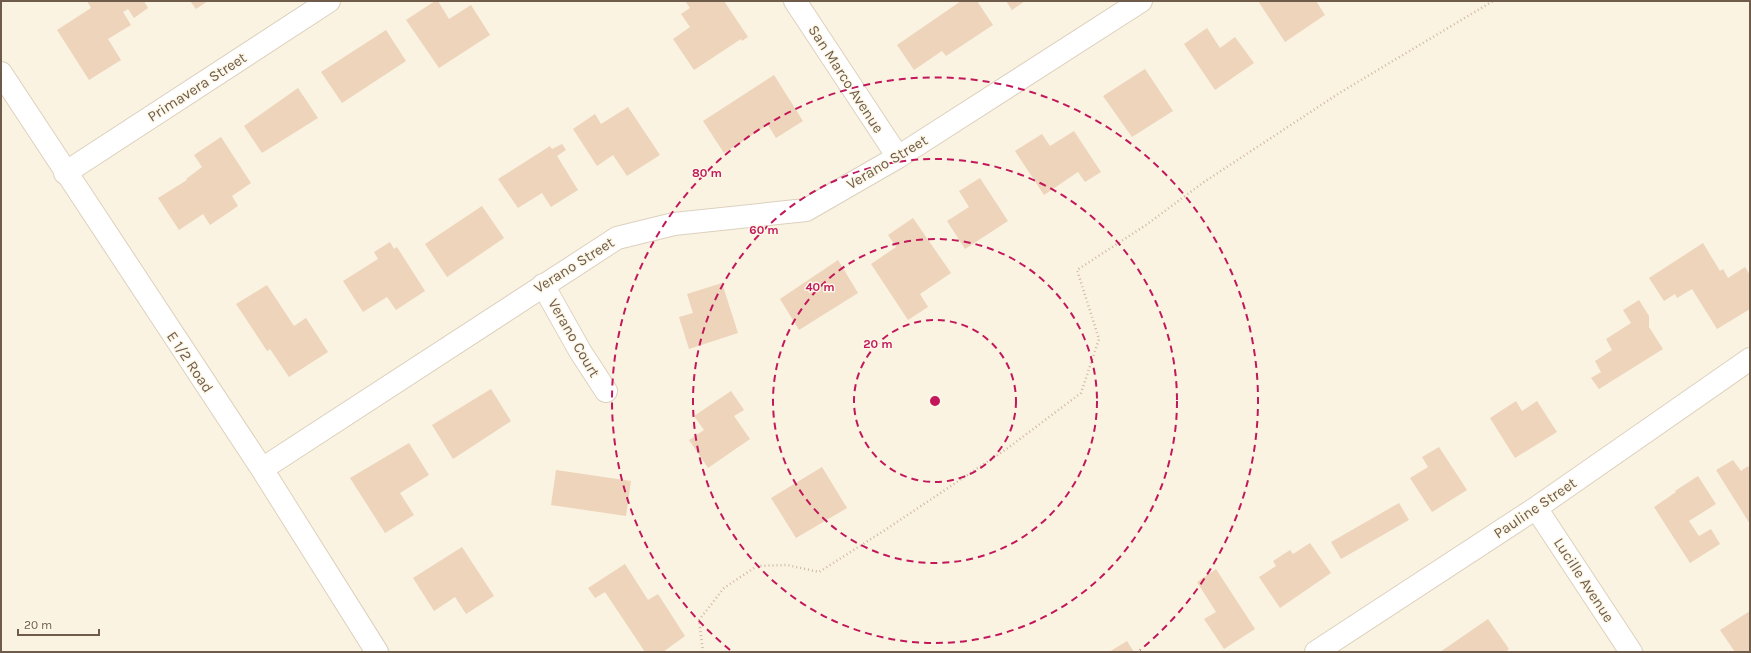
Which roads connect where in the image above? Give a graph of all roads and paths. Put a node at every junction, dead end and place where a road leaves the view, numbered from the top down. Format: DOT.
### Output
graph roads {
  1 [pos="329,1"];
  2 [pos="795,1"];
  3 [pos="1141,1"];
  4 [pos="1493,1"];
  5 [pos="1,73"];
  6 [pos="898,157"];
  7 [pos="65,173"];
  8 [pos="543,285"];
  9 [pos="1750,359"];
  10 [pos="606,392"];
  11 [pos="262,469"];
  12 [pos="1536,508"];
  13 [pos="377,652"];
  14 [pos="703,652"];
  15 [pos="1316,652"];
  16 [pos="1631,652"];
  1 -- 7 [label="street, Primavera Street"];
  2 -- 6 [label="street, San Marco Avenue"];
  3 -- 6 [label="street, Verano Street"];
  4 -- 14 [label="path"];
  5 -- 7 [label="street, E 1/2 Road"];
  6 -- 8 [label="street, Verano Street"];
  7 -- 11 [label="street, E 1/2 Road"];
  8 -- 10 [label="street, Verano Court"];
  8 -- 11 [label="street, Verano Street"];
  9 -- 12 [label="street, Pauline Street"];
  11 -- 13 [label="street, E 1/2 Road"];
  12 -- 15 [label="street, Pauline Street"];
  12 -- 16 [label="street, Lucille Avenue"];
}
